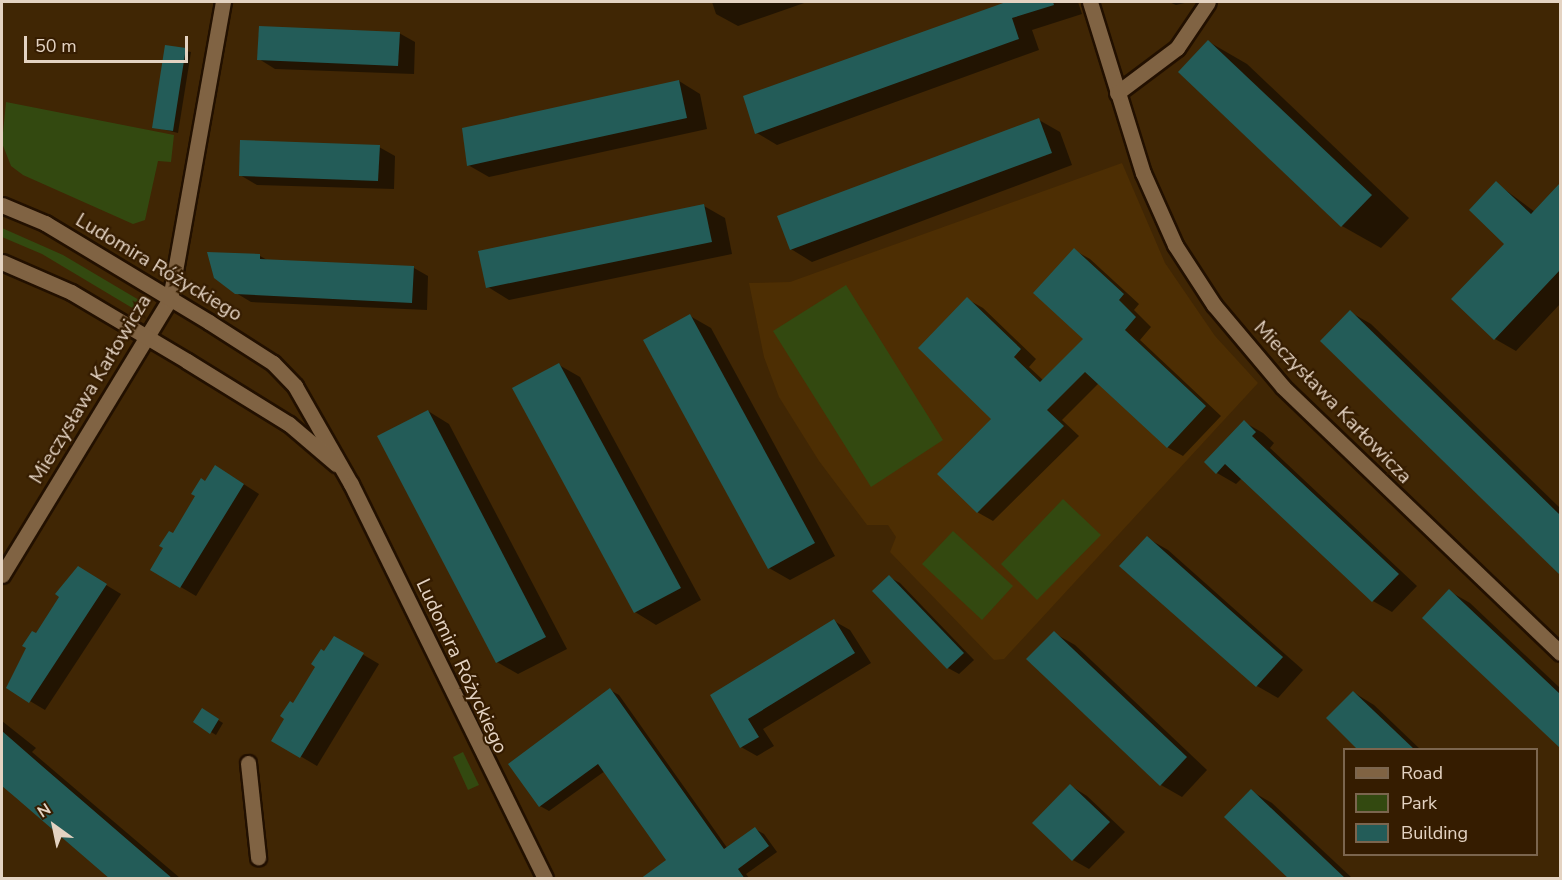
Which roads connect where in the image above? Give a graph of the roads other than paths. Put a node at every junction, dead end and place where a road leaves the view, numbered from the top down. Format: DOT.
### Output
graph roads {
  1 [pos="223,2"];
  2 [pos="1090,2"];
  3 [pos="1208,2"];
  4 [pos="1117,93"];
  5 [pos="2,205"];
  6 [pos="2,262"];
  7 [pos="170,299"];
  8 [pos="148,338"];
  9 [pos="343,470"];
  10 [pos="2,575"];
  11 [pos="1560,653"];
  12 [pos="248,763"];
  13 [pos="258,857"];
  14 [pos="545,879"];
  1 -- 7 [label="street, Mieczysława Karłowicza"];
  2 -- 4 [label="street, Mieczysława Karłowicza"];
  3 -- 4 [label="street"];
  4 -- 11 [label="street, Mieczysława Karłowicza"];
  5 -- 7 [label="street, Ludomira Różyckiego"];
  6 -- 8 [label="street, Ludomira Różyckiego"];
  7 -- 8 [label="street, Mieczysława Karłowicza"];
  7 -- 9 [label="street, Ludomira Różyckiego"];
  8 -- 9 [label="street, Ludomira Różyckiego"];
  8 -- 10 [label="street, Mieczysława Karłowicza"];
  9 -- 14 [label="street, Ludomira Różyckiego"];
  12 -- 13 [label="street"];
}
